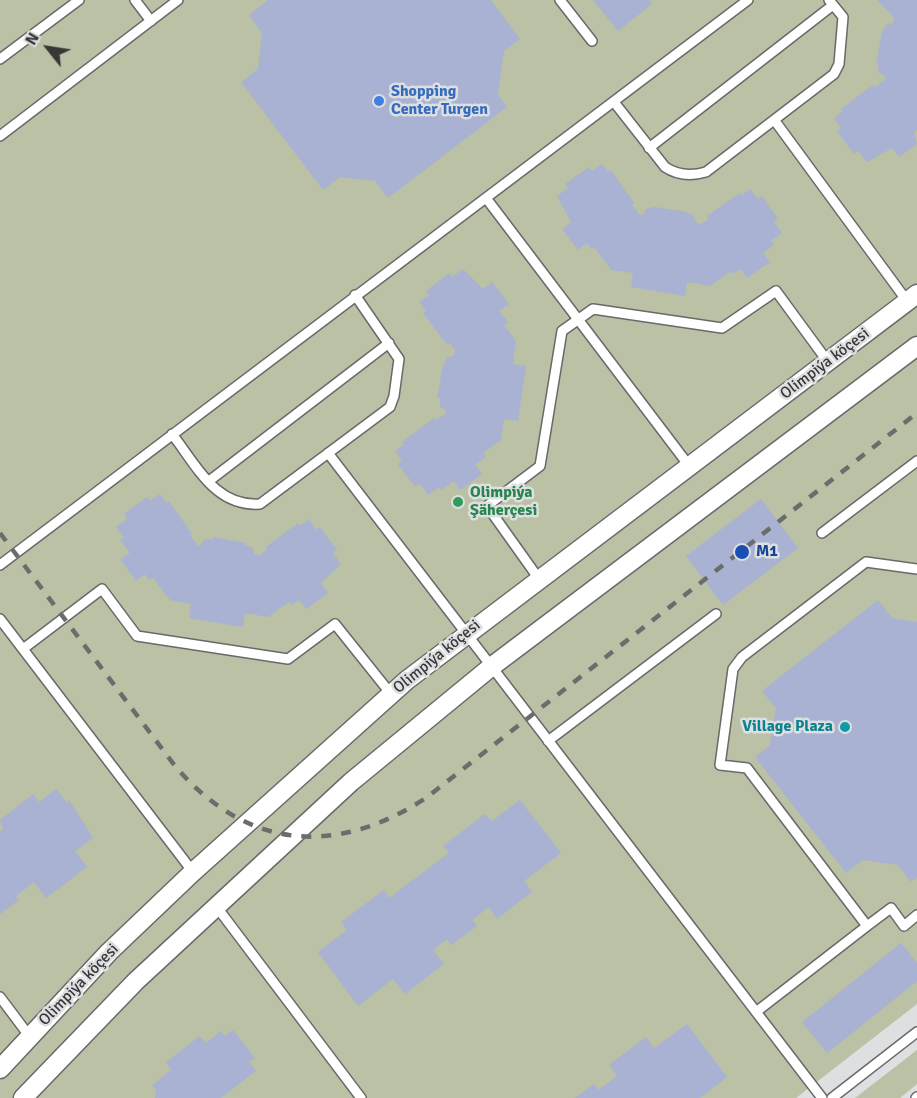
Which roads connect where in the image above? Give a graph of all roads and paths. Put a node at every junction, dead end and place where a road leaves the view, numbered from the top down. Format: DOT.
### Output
graph roads {
  1 [pos="79,0"];
  2 [pos="135,0"];
  3 [pos="178,0"];
  4 [pos="560,0"];
  5 [pos="748,0"];
  6 [pos="831,3"];
  7 [pos="151,21"];
  8 [pos="592,41"];
  9 [pos="0,59"];
  10 [pos="614,102"];
  11 [pos="775,121"];
  12 [pos="0,136"];
  13 [pos="650,148"];
  14 [pos="486,198"];
  15 [pos="355,295"];
  16 [pos="912,298"];
  17 [pos="578,319"];
  18 [pos="389,342"];
  19 [pos="917,346"];
  20 [pos="828,362"];
  21 [pos="172,434"];
  22 [pos="328,453"];
  23 [pos="917,461"];
  24 [pos="690,467"];
  25 [pos="209,481"];
  26 [pos="822,533"];
  27 [pos="0,565"];
  28 [pos="917,569"];
  29 [pos="539,579"];
  30 [pos="716,614"];
  31 [pos="0,619"];
  32 [pos="467,633"];
  33 [pos="23,649"];
  34 [pos="491,667"];
  35 [pos="391,694"];
  36 [pos="548,741"];
  37 [pos="193,872"];
  38 [pos="216,905"];
  39 [pos="917,915"];
  40 [pos="867,926"];
  41 [pos="0,997"];
  42 [pos="756,1012"];
  43 [pos="917,1032"];
  44 [pos="30,1036"];
  45 [pos="0,1069"];
  46 [pos="23,1098"];
  47 [pos="361,1098"];
  48 [pos="822,1098"];
  49 [pos="832,1098"];
  1 -- 9 [label="lane"];
  2 -- 7 [label="lane"];
  3 -- 7 [label="lane"];
  4 -- 8 [label="lane"];
  5 -- 10 [label="lane"];
  6 -- 11 [label="lane"];
  6 -- 13 [label="lane"];
  7 -- 12 [label="lane"];
  10 -- 13 [label="lane"];
  10 -- 14 [label="lane"];
  11 -- 13 [label="lane"];
  11 -- 16 [label="lane"];
  14 -- 15 [label="lane"];
  14 -- 17 [label="lane"];
  15 -- 18 [label="lane"];
  15 -- 21 [label="lane"];
  16 -- 20 [label="street, Olimpiýa köçesi"];
  17 -- 20 [label="lane"];
  17 -- 24 [label="lane"];
  17 -- 29 [label="lane"];
  18 -- 22 [label="lane"];
  18 -- 25 [label="lane"];
  19 -- 34 [label="street"];
  20 -- 24 [label="street, Olimpiýa köçesi"];
  21 -- 25 [label="lane"];
  21 -- 27 [label="lane"];
  22 -- 25 [label="lane"];
  22 -- 32 [label="lane"];
  23 -- 26 [label="lane"];
  24 -- 29 [label="street, Olimpiýa köçesi"];
  28 -- 40 [label="lane"];
  29 -- 32 [label="street, Olimpiýa köçesi"];
  30 -- 36 [label="lane"];
  31 -- 33 [label="lane"];
  32 -- 34 [label="lane"];
  32 -- 35 [label="street, Olimpiýa köçesi"];
  33 -- 35 [label="lane"];
  33 -- 37 [label="lane"];
  34 -- 36 [label="lane"];
  34 -- 38 [label="street"];
  35 -- 37 [label="street, Olimpiýa köçesi"];
  36 -- 42 [label="lane"];
  37 -- 44 [label="street, Olimpiýa köçesi"];
  38 -- 46 [label="street"];
  38 -- 47 [label="lane"];
  39 -- 40 [label="lane"];
  40 -- 42 [label="lane"];
  41 -- 44 [label="lane"];
  42 -- 48 [label="lane"];
  43 -- 49 [label="lane"];
  44 -- 45 [label="street, Olimpiýa köçesi"];
}
